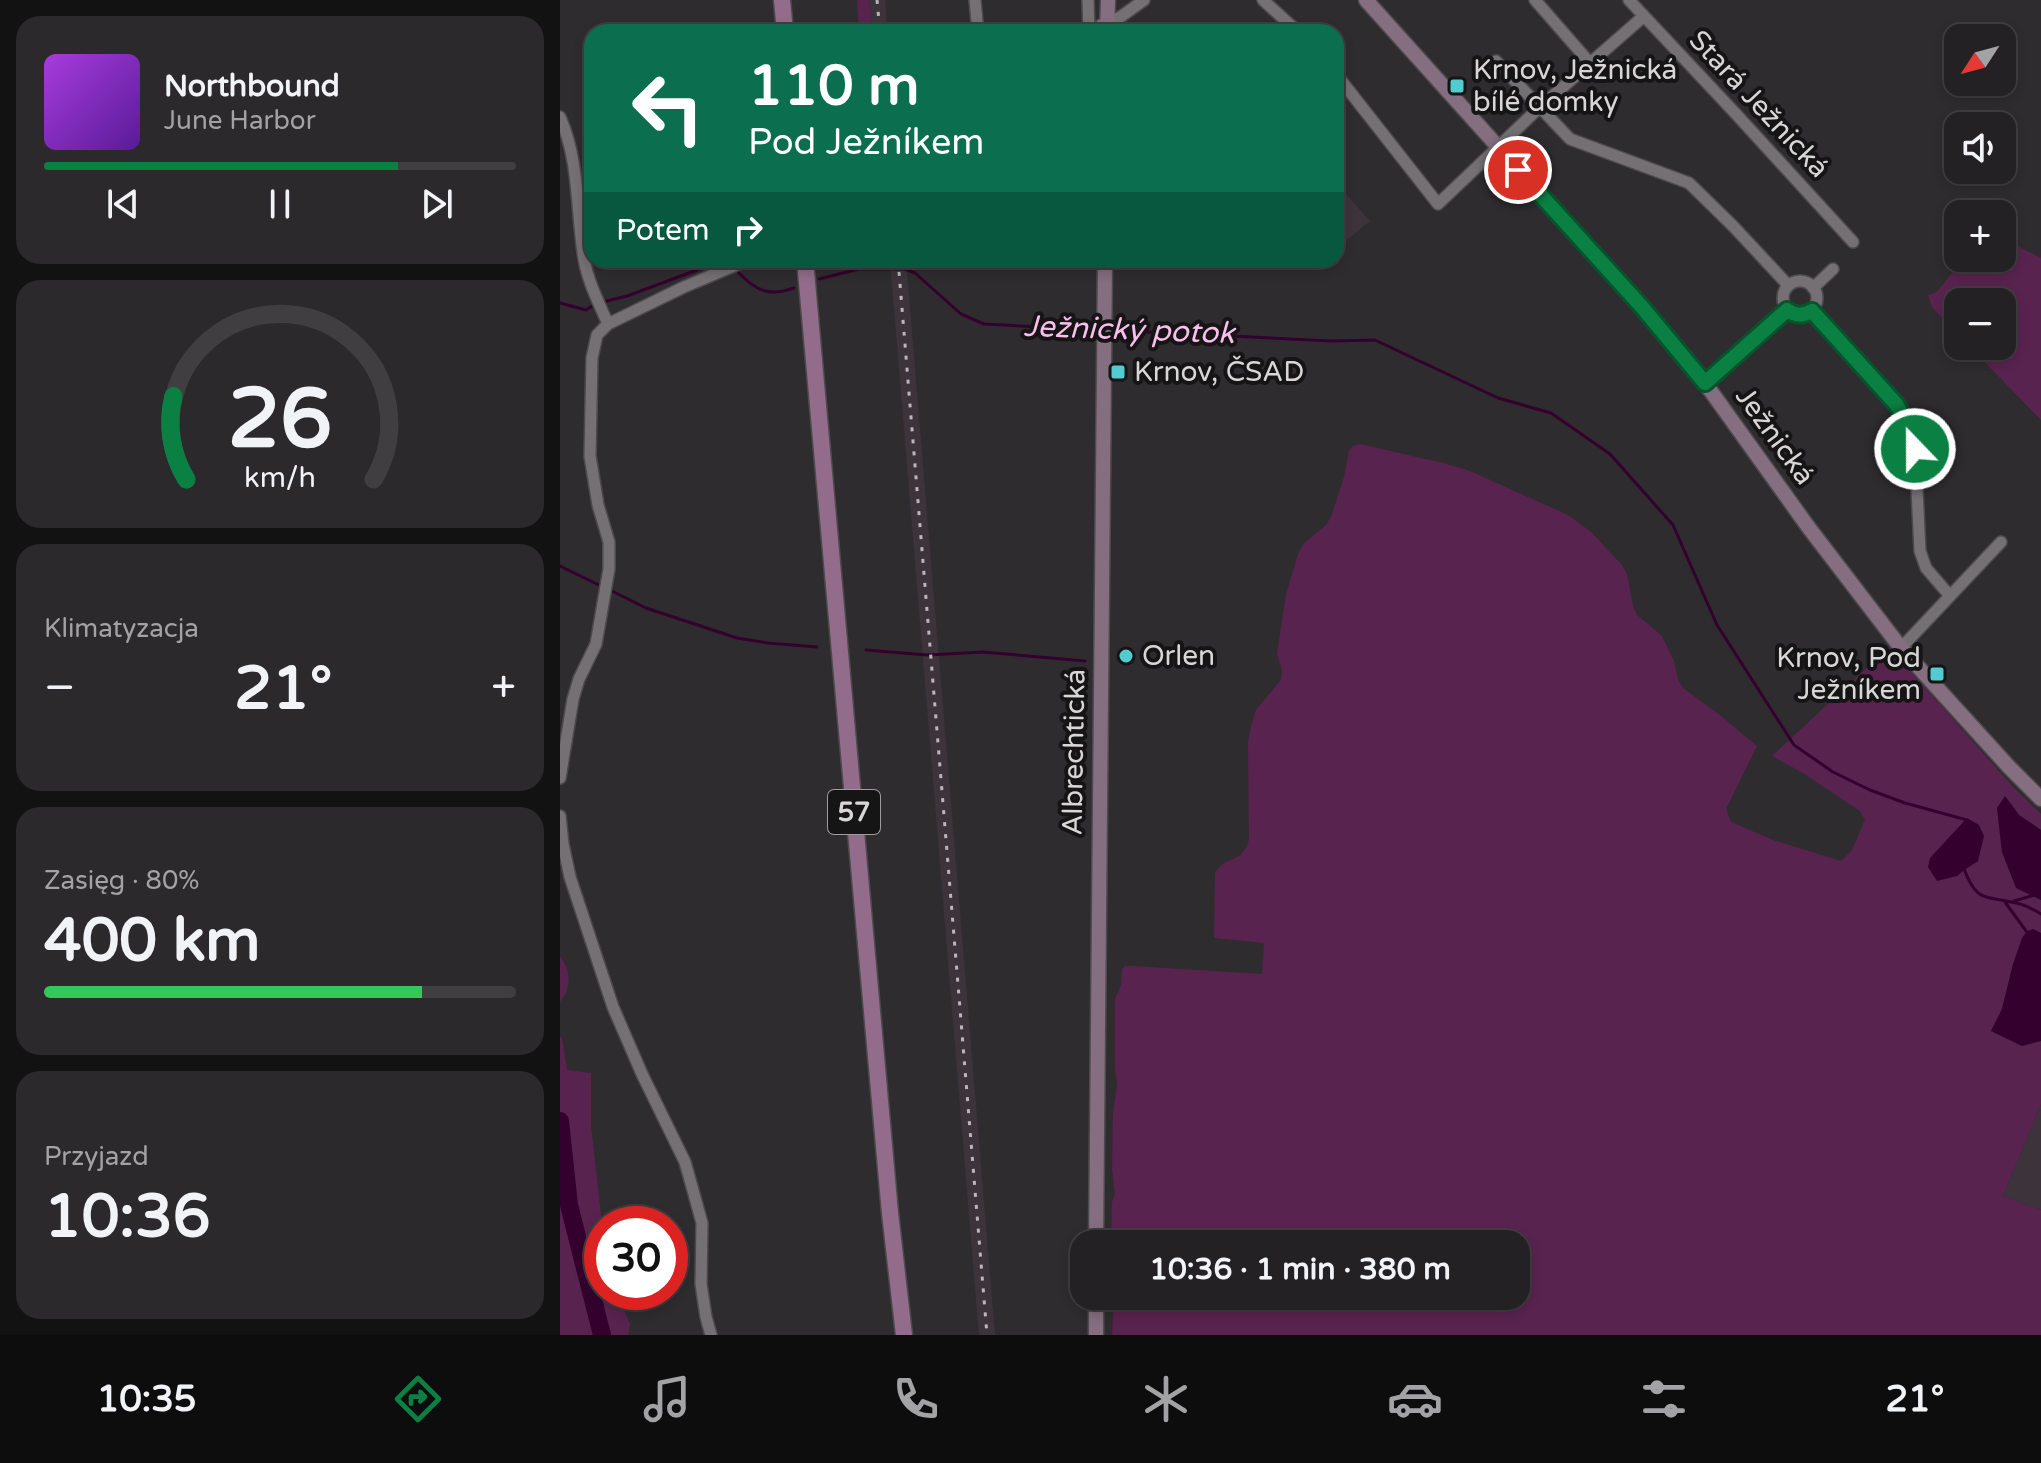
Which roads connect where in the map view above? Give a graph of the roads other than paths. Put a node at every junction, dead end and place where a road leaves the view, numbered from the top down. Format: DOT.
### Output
graph roads {
  1 [pos="782,0"];
  2 [pos="975,0"];
  3 [pos="1088,0"];
  4 [pos="1108,0"];
  5 [pos="1144,0"];
  6 [pos="1263,0"];
  7 [pos="1366,0"];
  8 [pos="1535,0"];
  9 [pos="1629,0"];
  10 [pos="1644,16"];
  11 [pos="784,24"];
  12 [pos="978,24"];
  13 [pos="1090,24"];
  14 [pos="1107,24"];
  15 [pos="1111,24"];
  16 [pos="1289,24"];
  17 [pos="1496,61"];
  18 [pos="1590,63"];
  19 [pos="1344,84"];
  20 [pos="1540,107"];
  21 [pos="560,117"];
  22 [pos="1498,148"];
  23 [pos="1853,242"];
  24 [pos="584,254"];
  25 [pos="586,268"];
  26 [pos="729,268"];
  27 [pos="806,268"];
  28 [pos="1105,268"];
  29 [pos="1833,269"];
  30 [pos="1788,285"];
  31 [pos="1813,288"];
  32 [pos="1787,310"];
  33 [pos="1812,311"];
  34 [pos="608,324"];
  35 [pos="1705,383"];
  36 [pos="2001,542"];
  37 [pos="1950,596"];
  38 [pos="1901,648"];
  39 [pos="560,778"];
  40 [pos="2041,799"];
  41 [pos="560,816"];
  42 [pos="1096,1230"];
  43 [pos="1096,1310"];
  44 [pos="711,1335"];
  45 [pos="904,1335"];
  46 [pos="1096,1335"];
  1 -- 11 [label="main road"];
  2 -- 12 [label="street"];
  3 -- 13 [label="street"];
  4 -- 14 [label="street"];
  5 -- 15 [label="street"];
  6 -- 16 [label="street"];
  7 -- 22 [label="street, Ježnická"];
  8 -- 18 [label="street"];
  9 -- 10 [label="street, Stará Ježnická"];
  10 -- 18 [label="street"];
  10 -- 23 [label="street, Stará Ježnická"];
  17 -- 20 [label="street"];
  18 -- 20 [label="street"];
  19 -- 22 [label="street"];
  20 -- 22 [label="street"];
  20 -- 30 [label="street"];
  21 -- 24 [label="street"];
  22 -- 35 [label="street, Ježnická"];
  25 -- 34 [label="street"];
  26 -- 34 [label="street"];
  27 -- 45 [label="main road, 57"];
  28 -- 42 [label="street, Albrechtická"];
  29 -- 31 [label="street"];
  30 -- 31 [label="street"];
  30 -- 32 [label="street"];
  31 -- 33 [label="street"];
  32 -- 33 [label="street"];
  32 -- 35 [label="street"];
  33 -- 37 [label="street"];
  34 -- 39 [label="street"];
  35 -- 38 [label="street, Ježnická"];
  36 -- 37 [label="street"];
  37 -- 38 [label="street"];
  38 -- 40 [label="street, Ježnická"];
  41 -- 44 [label="street"];
  43 -- 46 [label="street"];
}
